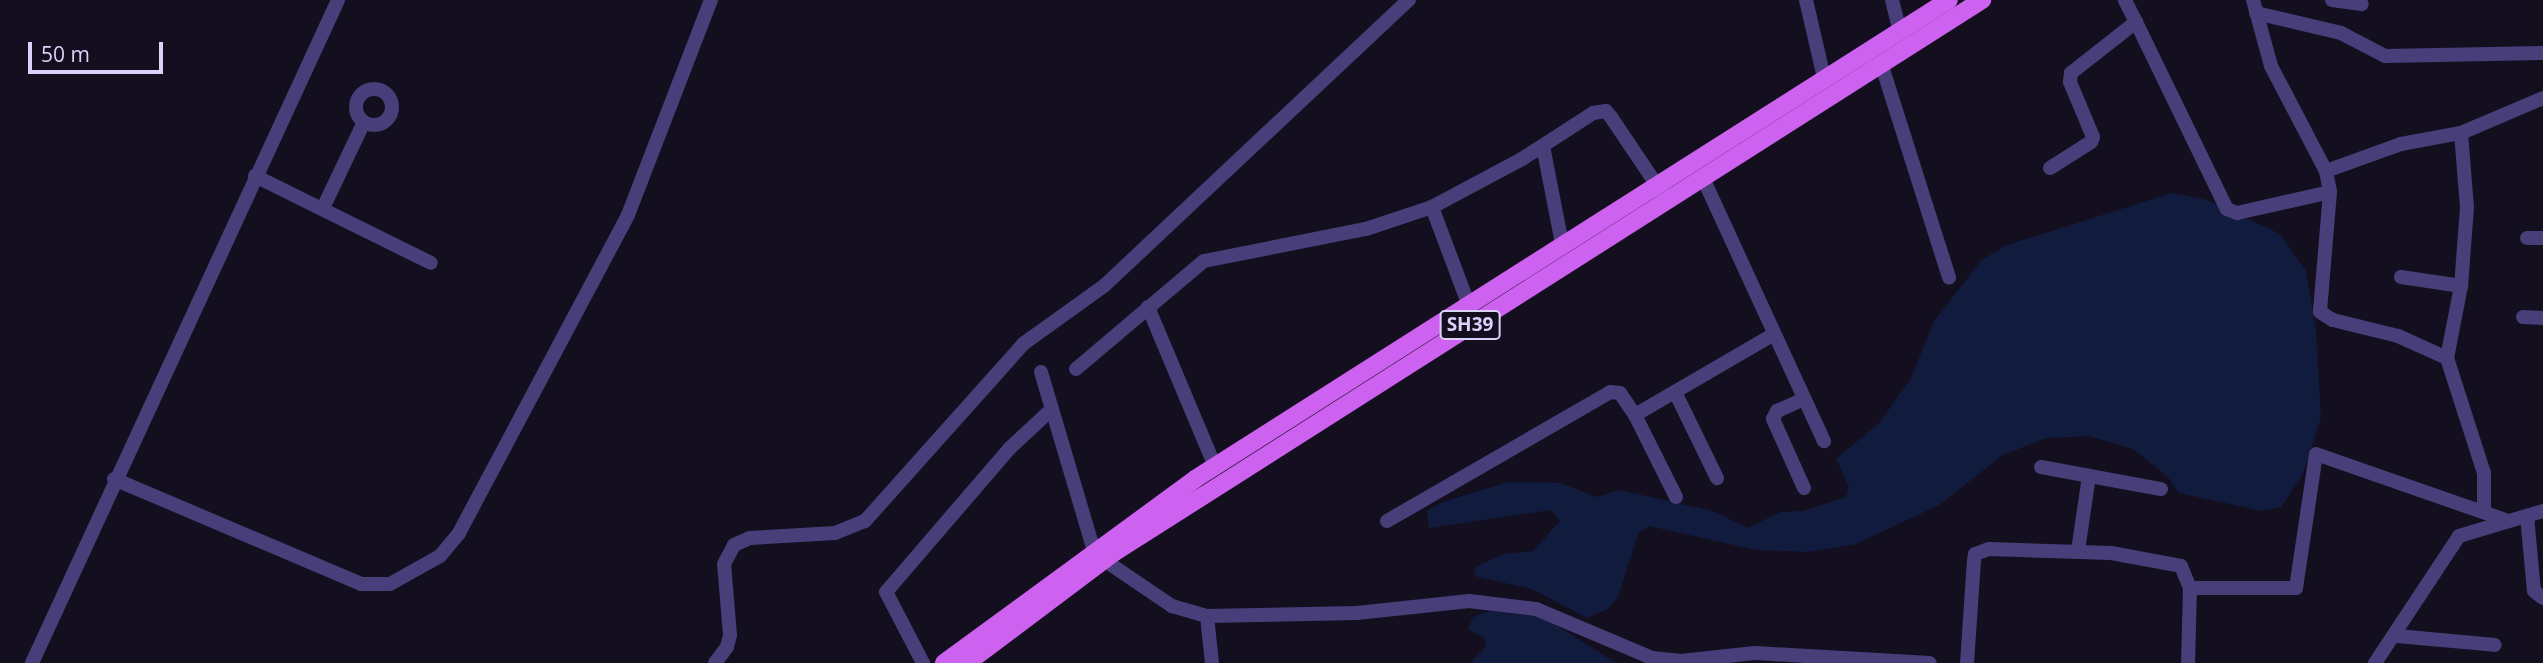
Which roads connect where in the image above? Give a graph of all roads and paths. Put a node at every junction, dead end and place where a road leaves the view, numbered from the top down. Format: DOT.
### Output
graph roads {
  1 [pos="338,0"];
  2 [pos="711,0"];
  3 [pos="1409,0"];
  4 [pos="1806,0"];
  5 [pos="1892,0"];
  6 [pos="1982,0"];
  7 [pos="2125,0"];
  8 [pos="2332,0"];
  9 [pos="1948,1"];
  10 [pos="2362,4"];
  11 [pos="2254,7"];
  12 [pos="2136,22"];
  13 [pos="1900,32"];
  14 [pos="2543,53"];
  15 [pos="1881,63"];
  16 [pos="1824,78"];
  17 [pos="2543,98"];
  18 [pos="364,122"];
  19 [pos="2461,133"];
  20 [pos="1543,146"];
  21 [pos="2050,168"];
  22 [pos="2326,171"];
  23 [pos="255,176"];
  24 [pos="1702,176"];
  25 [pos="1656,184"];
  26 [pos="2330,192"];
  27 [pos="1666,200"];
  28 [pos="1432,207"];
  29 [pos="323,208"];
  30 [pos="2528,238"];
  31 [pos="2543,238"];
  32 [pos="1562,244"];
  33 [pos="431,263"];
  34 [pos="2401,277"];
  35 [pos="1949,278"];
  36 [pos="2461,286"];
  37 [pos="1468,303"];
  38 [pos="1148,307"];
  39 [pos="2524,317"];
  40 [pos="2543,318"];
  41 [pos="1774,334"];
  42 [pos="2447,358"];
  43 [pos="1076,369"];
  44 [pos="1041,372"];
  45 [pos="1675,391"];
  46 [pos="1804,399"];
  47 [pos="1052,410"];
  48 [pos="1635,415"];
  49 [pos="1824,441"];
  50 [pos="1215,466"];
  51 [pos="2041,467"];
  52 [pos="2090,476"];
  53 [pos="1717,478"];
  54 [pos="114,479"];
  55 [pos="1804,488"];
  56 [pos="2161,489"];
  57 [pos="1676,497"];
  58 [pos="2543,511"];
  59 [pos="2484,512"];
  60 [pos="2527,516"];
  61 [pos="1387,521"];
  62 [pos="2508,521"];
  63 [pos="2078,551"];
  64 [pos="1099,555"];
  65 [pos="2190,588"];
  66 [pos="2543,598"];
  67 [pos="1208,616"];
  68 [pos="2397,636"];
  69 [pos="2495,645"];
  70 [pos="1680,662"];
  71 [pos="32,663"];
  72 [pos="715,663"];
  73 [pos="923,663"];
  74 [pos="944,663"];
  75 [pos="967,663"];
  76 [pos="1212,663"];
  77 [pos="1930,663"];
  78 [pos="1967,663"];
  79 [pos="2188,663"];
  80 [pos="2375,663"];
  1 -- 23 [label="street"];
  2 -- 54 [label="street"];
  3 -- 72 [label="street"];
  4 -- 16 [label="street"];
  5 -- 13 [label="street"];
  6 -- 15 [label="main road, SH39"];
  7 -- 12 [label="street"];
  8 -- 10 [label="street"];
  9 -- 13 [label="main road, SH39"];
  11 -- 14 [label="street"];
  11 -- 22 [label="street"];
  12 -- 21 [label="street"];
  12 -- 26 [label="street"];
  13 -- 16 [label="main road, SH39"];
  15 -- 24 [label="main road, SH39"];
  15 -- 35 [label="street"];
  16 -- 25 [label="main road, SH39"];
  17 -- 19 [label="street"];
  18 -- 29 [label="street"];
  19 -- 22 [label="street"];
  19 -- 36 [label="street"];
  20 -- 25 [label="street"];
  20 -- 28 [label="street"];
  20 -- 32 [label="street"];
  22 -- 26 [label="street"];
  23 -- 29 [label="street"];
  23 -- 54 [label="street"];
  24 -- 27 [label="main road, SH39"];
  24 -- 41 [label="street"];
  25 -- 27 [label="street"];
  25 -- 32 [label="main road, SH39"];
  26 -- 42 [label="street"];
  27 -- 64 [label="main road, SH39"];
  28 -- 37 [label="street"];
  28 -- 38 [label="street"];
  29 -- 33 [label="street"];
  30 -- 31 [label="street"];
  32 -- 37 [label="main road, SH39"];
  34 -- 36 [label="street"];
  36 -- 42 [label="street"];
  37 -- 50 [label="main road, SH39"];
  38 -- 43 [label="street"];
  38 -- 50 [label="street"];
  39 -- 40 [label="street"];
  41 -- 45 [label="street"];
  41 -- 46 [label="street"];
  42 -- 59 [label="street"];
  44 -- 47 [label="street"];
  45 -- 48 [label="street"];
  45 -- 53 [label="street"];
  46 -- 49 [label="street"];
  46 -- 55 [label="street"];
  47 -- 64 [label="street"];
  47 -- 73 [label="street"];
  48 -- 57 [label="street"];
  48 -- 61 [label="street"];
  50 -- 64 [label="main road, SH39"];
  51 -- 52 [label="street"];
  52 -- 56 [label="street"];
  52 -- 63 [label="street"];
  54 -- 71 [label="street"];
  58 -- 60 [label="street"];
  59 -- 62 [label="street"];
  59 -- 65 [label="street"];
  60 -- 62 [label="street"];
  60 -- 66 [label="street"];
  62 -- 68 [label="street"];
  63 -- 65 [label="street"];
  63 -- 78 [label="street"];
  64 -- 67 [label="street"];
  64 -- 74 [label="main road, SH39"];
  64 -- 75 [label="main road, SH39"];
  65 -- 79 [label="street"];
  67 -- 70 [label="street"];
  67 -- 76 [label="street"];
  68 -- 69 [label="street"];
  68 -- 80 [label="street"];
  70 -- 77 [label="street"];
}
